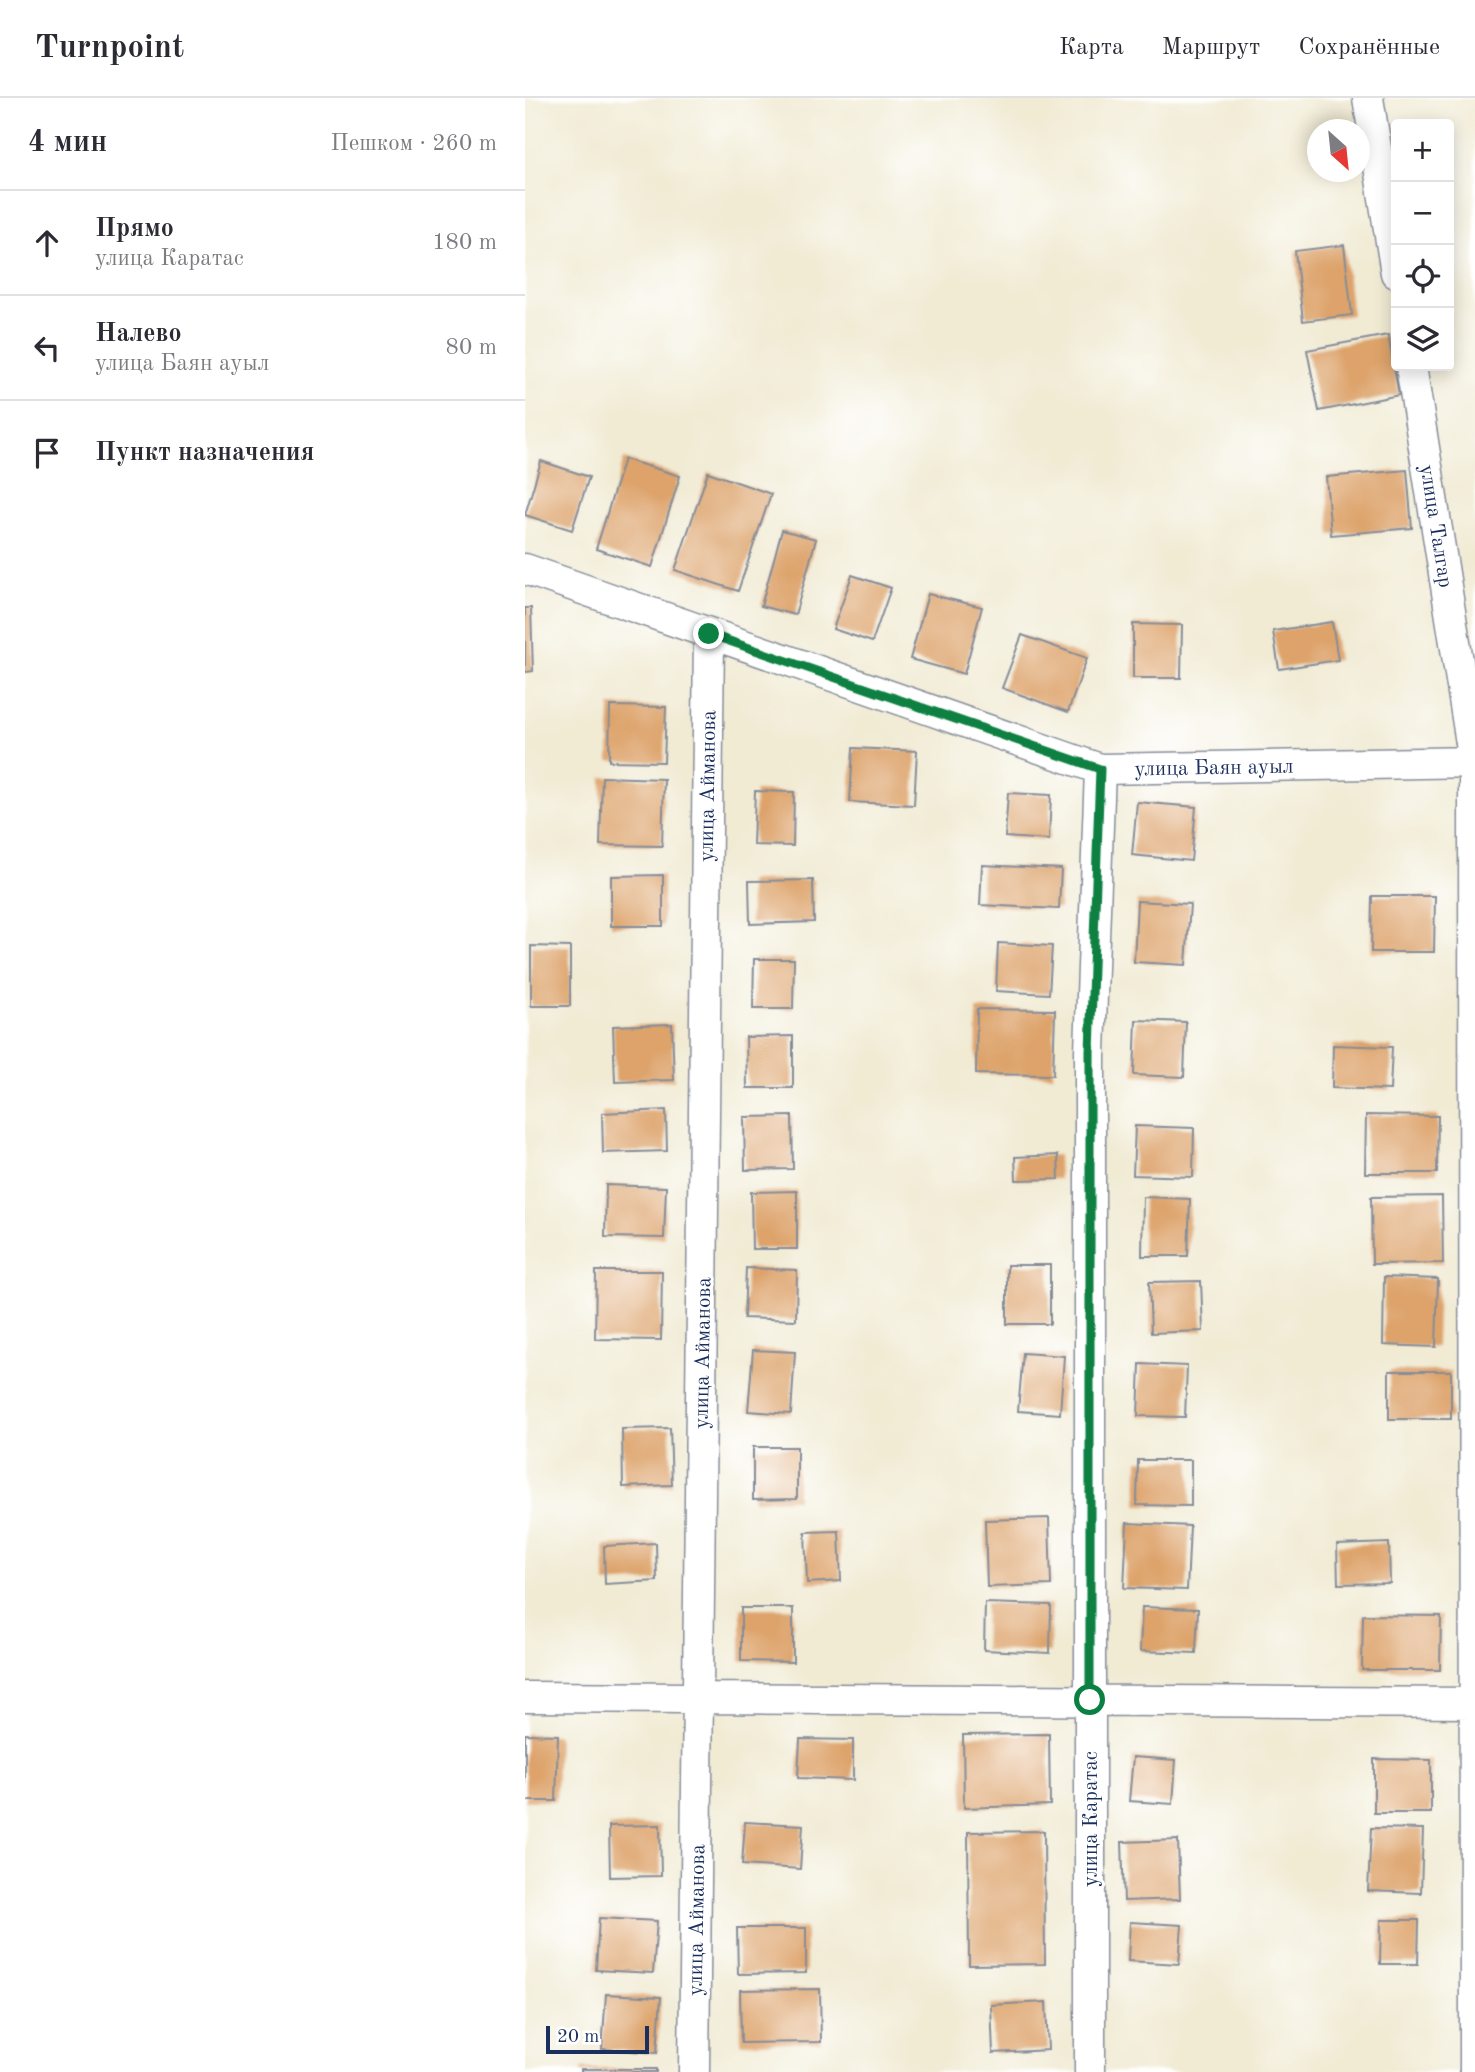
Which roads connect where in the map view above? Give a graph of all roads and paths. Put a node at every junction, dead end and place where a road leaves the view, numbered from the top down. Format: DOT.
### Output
graph roads {
  1 [pos="1368,98"];
  2 [pos="1392,245"];
  3 [pos="1412,371"];
  4 [pos="525,569"];
  5 [pos="709,634"];
  6 [pos="1475,762"];
  7 [pos="1100,769"];
  8 [pos="525,1697"];
  9 [pos="699,1698"];
  10 [pos="1090,1700"];
  11 [pos="1475,1703"];
  12 [pos="694,2072"];
  13 [pos="1090,2072"];
  14 [pos="1475,2072"];
  1 -- 2 [label="street"];
  3 -- 6 [label="street, улица Талгар"];
  4 -- 5 [label="street, улица Баян ауыл"];
  5 -- 7 [label="street, улица Баян ауыл"];
  5 -- 9 [label="street, улица Айманова"];
  6 -- 7 [label="street, улица Баян ауыл"];
  6 -- 11 [label="street, улица Талгар"];
  7 -- 10 [label="street, улица Каратас"];
  8 -- 9 [label="street"];
  9 -- 10 [label="street"];
  9 -- 12 [label="street, улица Айманова"];
  10 -- 11 [label="street"];
  10 -- 13 [label="street, улица Каратас"];
  11 -- 14 [label="street, улица Талгар"];
}
